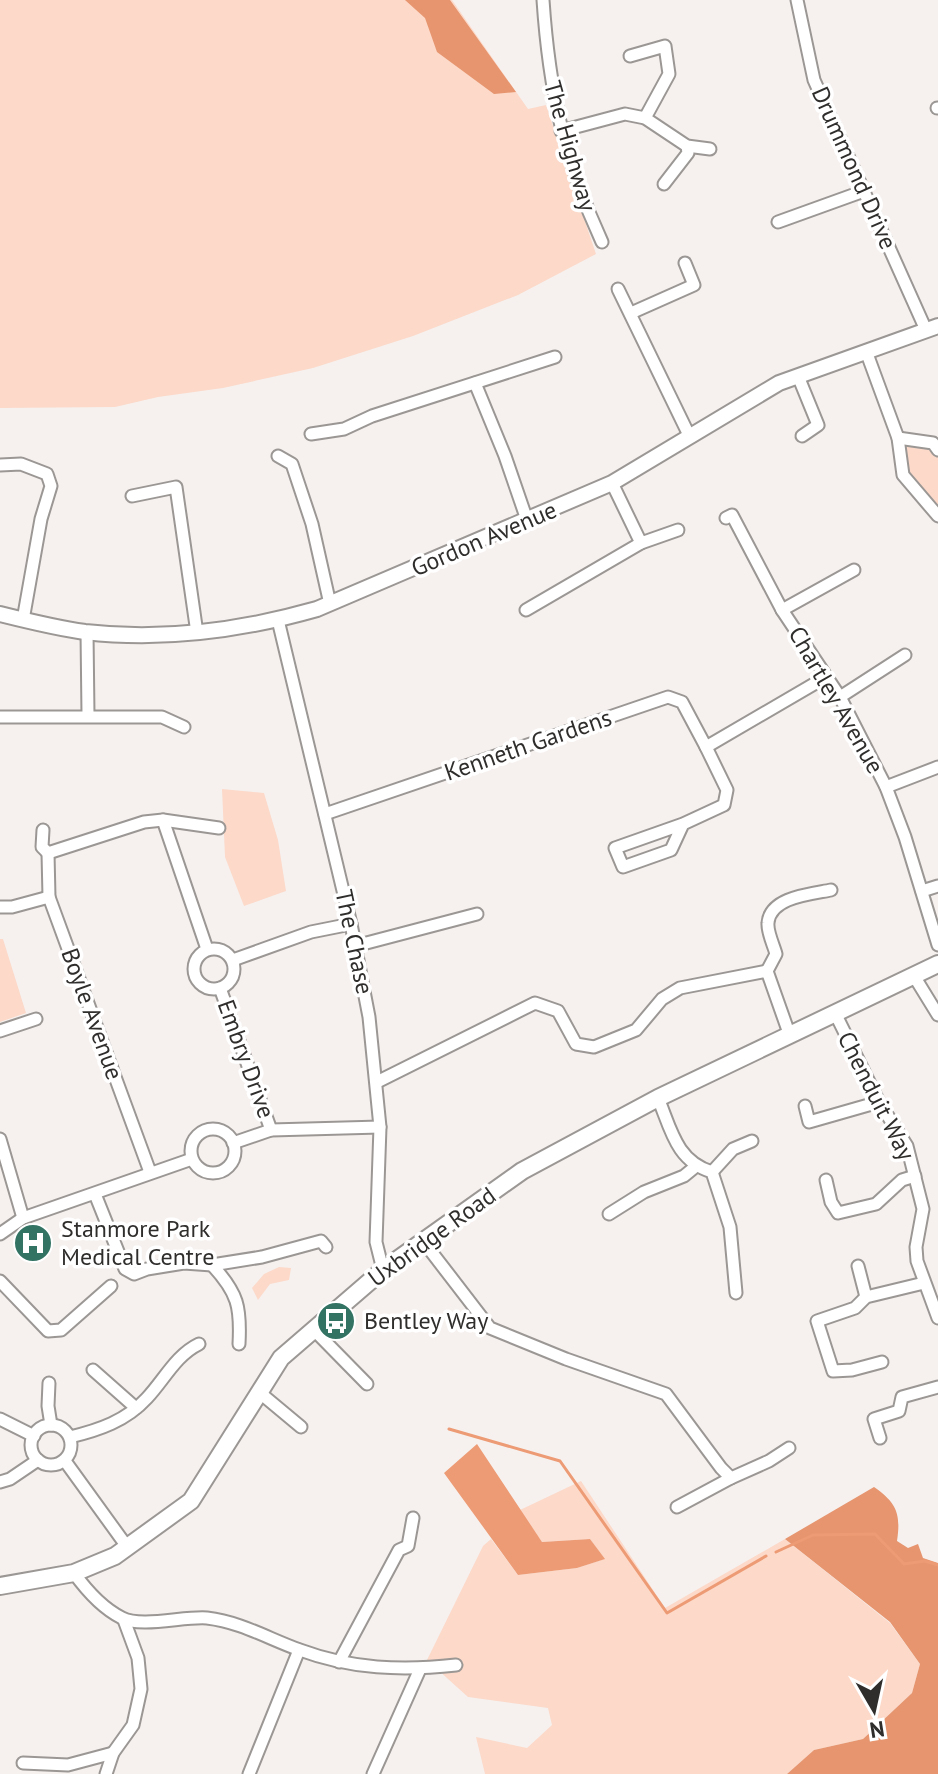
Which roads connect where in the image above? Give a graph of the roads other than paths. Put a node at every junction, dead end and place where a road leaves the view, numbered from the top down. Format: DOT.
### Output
graph roads {
  1 [pos="543,0"];
  2 [pos="797,0"];
  3 [pos="630,56"];
  4 [pos="645,118"];
  5 [pos="561,131"];
  6 [pos="687,146"];
  7 [pos="710,149"];
  8 [pos="664,184"];
  9 [pos="864,191"];
  10 [pos="778,222"];
  11 [pos="602,242"];
  12 [pos="685,263"];
  13 [pos="618,289"];
  14 [pos="631,313"];
  15 [pos="932,328"];
  16 [pos="866,351"];
  17 [pos="555,357"];
  18 [pos="798,376"];
  19 [pos="475,383"];
  20 [pos="311,434"];
  21 [pos="693,436"];
  22 [pos="802,436"];
  23 [pos="898,438"];
  24 [pos="938,450"];
  25 [pos="278,456"];
  26 [pos="0,465"];
  27 [pos="612,483"];
  28 [pos="132,496"];
  29 [pos="938,516"];
  30 [pos="726,518"];
  31 [pos="527,520"];
  32 [pos="678,530"];
  33 [pos="641,543"];
  34 [pos="854,570"];
  35 [pos="330,604"];
  36 [pos="526,610"];
  37 [pos="782,610"];
  38 [pos="0,614"];
  39 [pos="23,620"];
  40 [pos="278,620"];
  41 [pos="87,632"];
  42 [pos="197,633"];
  43 [pos="905,655"];
  44 [pos="826,677"];
  45 [pos="840,697"];
  46 [pos="88,715"];
  47 [pos="0,717"];
  48 [pos="184,727"];
  49 [pos="706,747"];
  50 [pos="938,767"];
  51 [pos="886,787"];
  52 [pos="325,814"];
  53 [pos="163,820"];
  54 [pos="683,824"];
  55 [pos="219,828"];
  56 [pos="43,830"];
  57 [pos="48,853"];
  58 [pos="938,886"];
  59 [pos="831,890"];
  60 [pos="922,891"];
  61 [pos="49,897"];
  62 [pos="0,907"];
  63 [pos="477,914"];
  64 [pos="351,924"];
  65 [pos="938,945"];
  66 [pos="355,946"];
  67 [pos="207,949"];
  68 [pos="233,960"];
  69 [pos="938,964"];
  70 [pos="767,971"];
  71 [pos="914,976"];
  72 [pos="220,988"];
  73 [pos="835,1013"];
  74 [pos="938,1015"];
  75 [pos="36,1019"];
  76 [pos="0,1031"];
  77 [pos="790,1036"];
  78 [pos="377,1082"];
  79 [pos="658,1098"];
  80 [pos="879,1102"];
  81 [pos="805,1106"];
  82 [pos="380,1127"];
  83 [pos="271,1130"];
  84 [pos="0,1139"];
  85 [pos="752,1141"];
  86 [pos="233,1143"];
  87 [pos="192,1159"];
  88 [pos="695,1167"];
  89 [pos="150,1172"];
  90 [pos="712,1172"];
  91 [pos="915,1176"];
  92 [pos="826,1180"];
  93 [pos="95,1194"];
  94 [pos="609,1214"];
  95 [pos="23,1218"];
  96 [pos="0,1234"];
  97 [pos="423,1241"];
  98 [pos="326,1247"];
  99 [pos="212,1265"];
  100 [pos="858,1266"];
  101 [pos="383,1270"];
  102 [pos="0,1281"];
  103 [pos="924,1283"];
  104 [pos="111,1286"];
  105 [pos="736,1293"];
  106 [pos="866,1297"];
  107 [pos="938,1318"];
  108 [pos="313,1329"];
  109 [pos="199,1344"];
  110 [pos="239,1344"];
  111 [pos="882,1362"];
  112 [pos="93,1370"];
  113 [pos="49,1383"];
  114 [pos="367,1384"];
  115 [pos="938,1387"];
  116 [pos="259,1392"];
  117 [pos="136,1408"];
  118 [pos="0,1419"];
  119 [pos="51,1425"];
  120 [pos="301,1427"];
  121 [pos="34,1436"];
  122 [pos="70,1437"];
  123 [pos="880,1438"];
  124 [pos="789,1448"];
  125 [pos="38,1460"];
  126 [pos="65,1461"];
  127 [pos="731,1478"];
  128 [pos="0,1482"];
  129 [pos="677,1507"];
  130 [pos="413,1518"];
  131 [pos="128,1548"];
  132 [pos="74,1573"];
  133 [pos="0,1586"];
  134 [pos="124,1620"];
  135 [pos="299,1650"];
  136 [pos="339,1662"];
  137 [pos="456,1665"];
  138 [pos="420,1669"];
  139 [pos="113,1753"];
  140 [pos="23,1763"];
  141 [pos="106,1774"];
  142 [pos="249,1774"];
  143 [pos="373,1774"];
  1 -- 5 [label="street, The Highway"];
  2 -- 9 [label="street, Drummond Drive"];
  3 -- 4 [label="street"];
  4 -- 5 [label="street"];
  4 -- 6 [label="street"];
  5 -- 11 [label="street, The Highway"];
  6 -- 7 [label="street"];
  6 -- 8 [label="street"];
  9 -- 10 [label="street"];
  9 -- 15 [label="street, Drummond Drive"];
  12 -- 14 [label="street"];
  13 -- 14 [label="street"];
  14 -- 21 [label="street"];
  15 -- 16 [label="street, Gordon Avenue"];
  16 -- 18 [label="street, Gordon Avenue"];
  16 -- 23 [label="street"];
  17 -- 19 [label="street"];
  18 -- 21 [label="street, Gordon Avenue"];
  18 -- 22 [label="street"];
  19 -- 20 [label="street"];
  19 -- 31 [label="street"];
  21 -- 27 [label="street, Gordon Avenue"];
  23 -- 24 [label="street"];
  23 -- 29 [label="street"];
  25 -- 35 [label="street"];
  26 -- 39 [label="street"];
  27 -- 31 [label="street, Gordon Avenue"];
  27 -- 33 [label="street"];
  28 -- 42 [label="street"];
  30 -- 37 [label="street, Chartley Avenue"];
  31 -- 35 [label="street, Gordon Avenue"];
  32 -- 33 [label="street"];
  33 -- 36 [label="street"];
  34 -- 37 [label="street"];
  35 -- 40 [label="street, Gordon Avenue"];
  37 -- 44 [label="street, Chartley Avenue"];
  38 -- 39 [label="street, Gordon Avenue"];
  39 -- 41 [label="street, Gordon Avenue"];
  40 -- 42 [label="street, Gordon Avenue"];
  40 -- 52 [label="street, The Chase"];
  41 -- 42 [label="street, Gordon Avenue"];
  41 -- 46 [label="street"];
  43 -- 45 [label="street"];
  44 -- 45 [label="street, Chartley Avenue"];
  44 -- 49 [label="street"];
  45 -- 51 [label="street, Chartley Avenue"];
  46 -- 47 [label="street"];
  46 -- 48 [label="street"];
  49 -- 52 [label="street, Kenneth Gardens"];
  49 -- 54 [label="street, Kenneth Gardens"];
  50 -- 51 [label="street"];
  51 -- 60 [label="street, Chartley Avenue"];
  52 -- 64 [label="street, The Chase"];
  53 -- 55 [label="street"];
  53 -- 57 [label="street"];
  53 -- 67 [label="street"];
  54 -- 54 [label="street"];
  56 -- 57 [label="street, Boyle Avenue"];
  57 -- 61 [label="street, Boyle Avenue"];
  58 -- 60 [label="street"];
  59 -- 70 [label="street"];
  60 -- 65 [label="street, Chartley Avenue"];
  61 -- 62 [label="street"];
  61 -- 89 [label="street, Boyle Avenue"];
  63 -- 66 [label="street"];
  64 -- 66 [label="street, The Chase"];
  64 -- 68 [label="street"];
  66 -- 78 [label="street, The Chase"];
  67 -- 68 [label="street"];
  67 -- 72 [label="street"];
  68 -- 72 [label="street"];
  69 -- 71 [label="main road, Uxbridge Road"];
  70 -- 77 [label="street"];
  70 -- 78 [label="street"];
  71 -- 73 [label="main road, Uxbridge Road"];
  71 -- 74 [label="street"];
  72 -- 83 [label="street, Embry Drive"];
  73 -- 77 [label="main road, Uxbridge Road"];
  73 -- 80 [label="street, Chenduit Way"];
  75 -- 76 [label="street"];
  77 -- 79 [label="main road, Uxbridge Road"];
  78 -- 82 [label="street, The Chase"];
  79 -- 88 [label="street"];
  79 -- 97 [label="main road, Uxbridge Road"];
  80 -- 81 [label="street"];
  80 -- 91 [label="street, Chenduit Way"];
  82 -- 83 [label="street"];
  82 -- 101 [label="street, The Chase"];
  83 -- 86 [label="street"];
  84 -- 95 [label="street"];
  85 -- 90 [label="street"];
  86 -- 87 [label="street"];
  86 -- 87 [label="street"];
  87 -- 89 [label="street"];
  88 -- 90 [label="street"];
  88 -- 94 [label="street"];
  89 -- 93 [label="street"];
  90 -- 105 [label="street"];
  91 -- 92 [label="street"];
  91 -- 103 [label="street, Chenduit Way"];
  93 -- 95 [label="street"];
  93 -- 99 [label="street"];
  95 -- 96 [label="street"];
  97 -- 101 [label="main road, Uxbridge Road"];
  97 -- 127 [label="street"];
  98 -- 99 [label="street"];
  99 -- 110 [label="street"];
  100 -- 106 [label="street"];
  101 -- 108 [label="main road, Uxbridge Road"];
  102 -- 104 [label="street"];
  103 -- 106 [label="street"];
  103 -- 107 [label="street, Chenduit Way"];
  106 -- 111 [label="street"];
  108 -- 114 [label="street"];
  108 -- 116 [label="main road, Uxbridge Road"];
  109 -- 117 [label="street"];
  112 -- 117 [label="street"];
  113 -- 119 [label="street"];
  115 -- 123 [label="street"];
  116 -- 120 [label="street"];
  116 -- 131 [label="main road, Uxbridge Road"];
  117 -- 122 [label="street"];
  118 -- 121 [label="street"];
  119 -- 121 [label="street"];
  119 -- 122 [label="street"];
  121 -- 125 [label="street"];
  122 -- 126 [label="street"];
  124 -- 127 [label="street"];
  125 -- 126 [label="street"];
  125 -- 128 [label="street"];
  126 -- 131 [label="street"];
  127 -- 129 [label="street"];
  130 -- 136 [label="street"];
  131 -- 132 [label="main road, Uxbridge Road"];
  132 -- 133 [label="main road, Uxbridge Road"];
  132 -- 134 [label="street"];
  134 -- 135 [label="street"];
  134 -- 139 [label="street"];
  135 -- 136 [label="street"];
  135 -- 142 [label="street"];
  136 -- 138 [label="street"];
  137 -- 138 [label="street"];
  138 -- 143 [label="street"];
  139 -- 140 [label="street"];
  139 -- 141 [label="street"];
}
